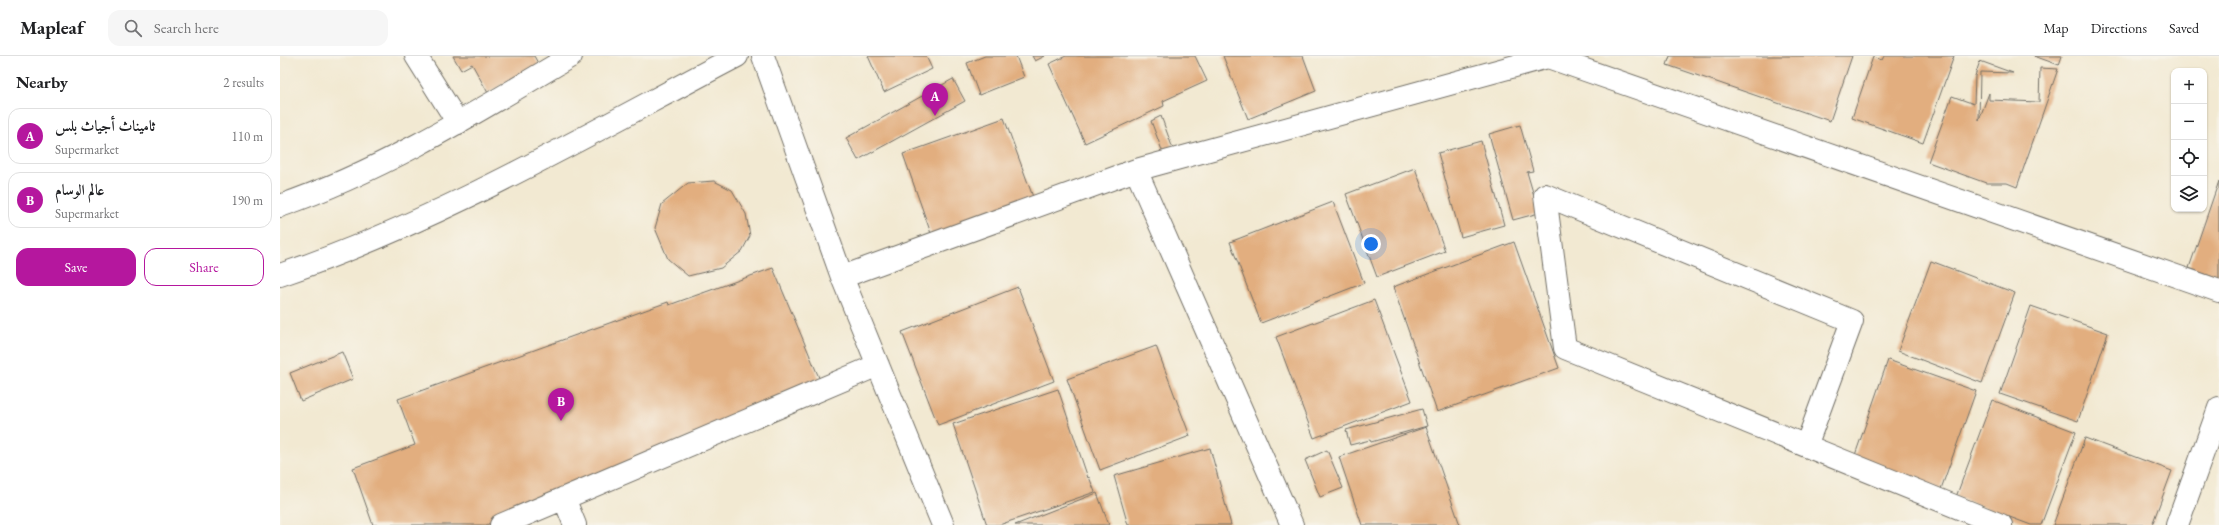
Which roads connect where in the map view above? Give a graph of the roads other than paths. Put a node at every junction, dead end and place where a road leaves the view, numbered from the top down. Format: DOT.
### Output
graph roads {
  1 [pos="416,56"];
  2 [pos="571,56"];
  3 [pos="737,56"];
  4 [pos="763,56"];
  5 [pos="1548,57"];
  6 [pos="458,123"];
  7 [pos="1136,170"];
  8 [pos="280,206"];
  9 [pos="280,275"];
  10 [pos="842,277"];
  11 [pos="2219,291"];
  12 [pos="878,365"];
  13 [pos="2219,408"];
  14 [pos="1806,446"];
  15 [pos="564,498"];
  16 [pos="501,525"];
  17 [pos="575,525"];
  18 [pos="943,525"];
  19 [pos="1292,525"];
  20 [pos="2001,525"];
  21 [pos="2177,525"];
  1 -- 6 [label="street"];
  2 -- 6 [label="street"];
  3 -- 9 [label="street"];
  4 -- 10 [label="street"];
  5 -- 7 [label="street"];
  5 -- 11 [label="street"];
  6 -- 8 [label="street"];
  7 -- 10 [label="street"];
  7 -- 19 [label="street"];
  10 -- 12 [label="street"];
  12 -- 15 [label="street"];
  12 -- 18 [label="street"];
  13 -- 21 [label="street"];
  14 -- 14 [label="street"];
  14 -- 20 [label="street"];
  15 -- 16 [label="street"];
  15 -- 17 [label="street"];
}
